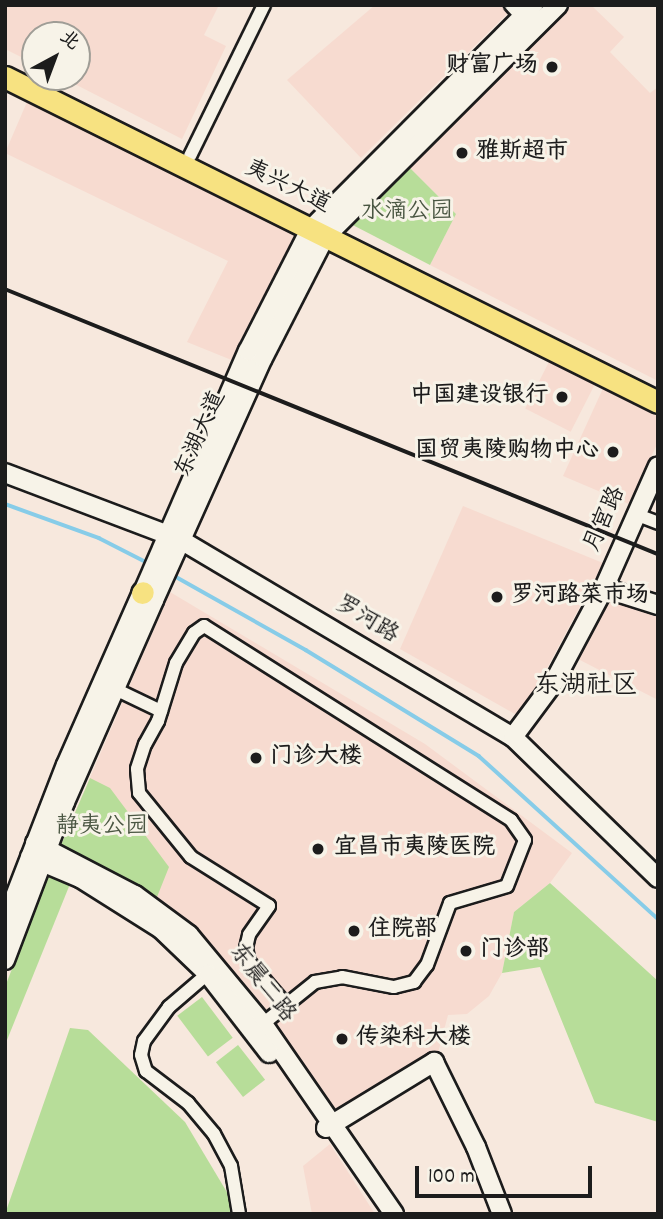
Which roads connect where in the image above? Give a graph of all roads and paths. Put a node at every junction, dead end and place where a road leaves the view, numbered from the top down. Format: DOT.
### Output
graph roads {
  1 [pos="264,5"];
  2 [pos="558,5"];
  3 [pos="522,9"];
  4 [pos="5,61"];
  5 [pos="21,70"];
  6 [pos="5,77"];
  7 [pos="62,91"];
  8 [pos="190,156"];
  9 [pos="322,227"];
  10 [pos="658,387"];
  11 [pos="658,402"];
  12 [pos="5,461"];
  13 [pos="658,466"];
  14 [pos="5,472"];
  15 [pos="635,514"];
  16 [pos="658,523"];
  17 [pos="177,532"];
  18 [pos="604,588"];
  19 [pos="146,595"];
  20 [pos="658,605"];
  21 [pos="114,689"];
  22 [pos="161,711"];
  23 [pos="516,733"];
  24 [pos="39,853"];
  25 [pos="658,866"];
  26 [pos="658,878"];
  27 [pos="5,922"];
  28 [pos="5,960"];
  29 [pos="212,970"];
  30 [pos="286,1004"];
  31 [pos="258,1027"];
  32 [pos="330,1125"];
  33 [pos="239,1214"];
  34 [pos="381,1214"];
  35 [pos="394,1214"];
  36 [pos="502,1214"];
  1 -- 8 [label="street"];
  2 -- 9 [label="main road, 东湖大道"];
  3 -- 9 [label="main road, 东湖大道"];
  4 -- 5 [label="main road, 夷兴大道"];
  6 -- 9 [label="main road, 夷兴大道"];
  7 -- 8 [label="main road, 夷兴大道"];
  8 -- 9 [label="main road, 夷兴大道"];
  9 -- 10 [label="main road, 夷兴大道"];
  9 -- 11 [label="main road, 夷兴大道"];
  9 -- 17 [label="main road, 东湖大道"];
  12 -- 17 [label="main road, 罗河路"];
  13 -- 15 [label="main road, 月宫路"];
  14 -- 17 [label="main road, 罗河路"];
  15 -- 16 [label="street"];
  15 -- 18 [label="main road, 月宫路"];
  17 -- 19 [label="main road, 东湖大道"];
  17 -- 23 [label="main road, 罗河路"];
  18 -- 20 [label="main road"];
  18 -- 23 [label="main road, 月宫路"];
  19 -- 21 [label="main road, 东湖大道"];
  19 -- 24 [label="main road, 东湖大道"];
  21 -- 22 [label="street"];
  21 -- 24 [label="main road, 东湖大道"];
  22 -- 30 [label="street"];
  22 -- 30 [label="street"];
  23 -- 25 [label="main road, 罗河路"];
  23 -- 26 [label="main road, 罗河路"];
  24 -- 27 [label="main road, 东湖大道"];
  24 -- 28 [label="main road, 东湖大道"];
  24 -- 29 [label="main road, 东晨二路"];
  29 -- 31 [label="main road, 东晨二路"];
  29 -- 33 [label="street"];
  30 -- 31 [label="street"];
  31 -- 32 [label="main road, 东晨二路"];
  32 -- 34 [label="main road, 东晨二路"];
  32 -- 35 [label="main road, 东晨二路"];
  32 -- 36 [label="main road"];
}
